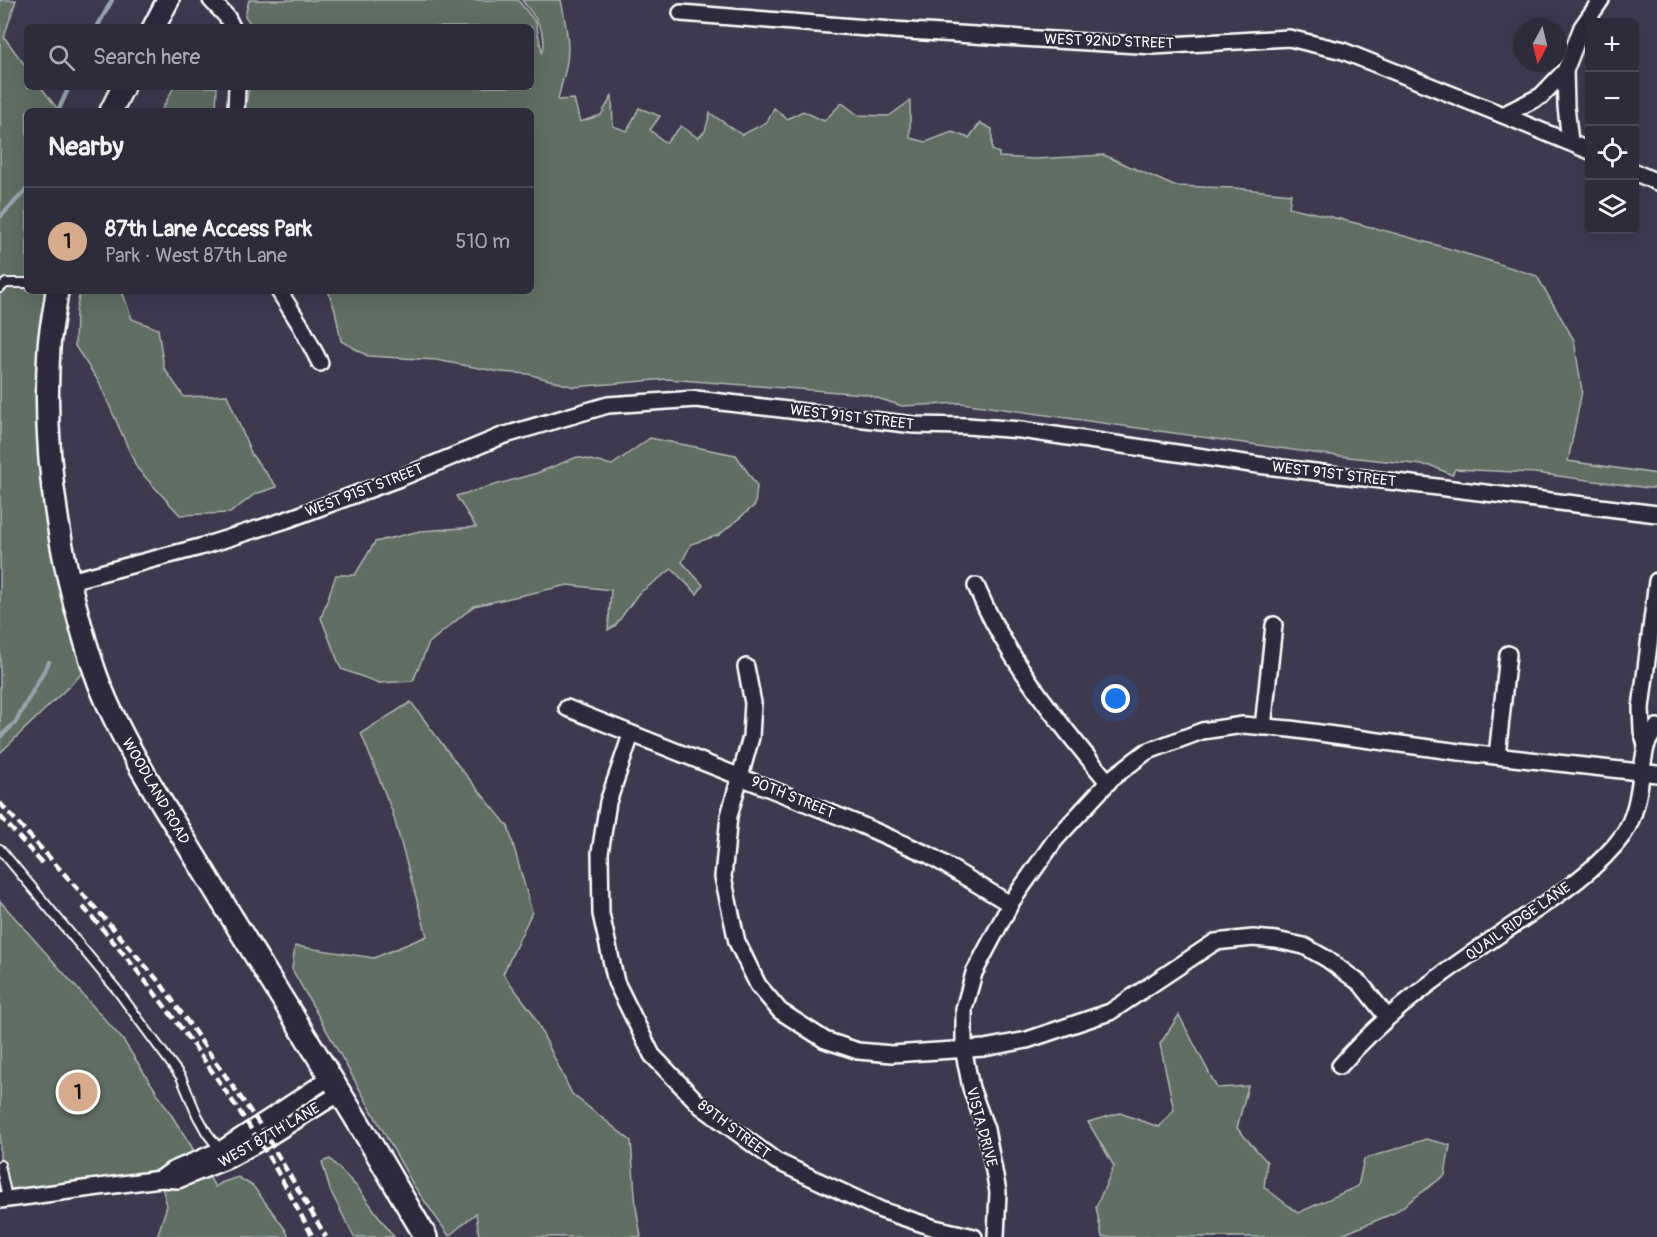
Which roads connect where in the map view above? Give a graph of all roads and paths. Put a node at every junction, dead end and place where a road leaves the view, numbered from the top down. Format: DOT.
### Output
graph roads {
  1 [pos="168,0"];
  2 [pos="211,0"];
  3 [pos="1601,0"];
  4 [pos="681,14"];
  5 [pos="156,24"];
  6 [pos="230,24"];
  7 [pos="1567,66"];
  8 [pos="1564,72"];
  9 [pos="1565,72"];
  10 [pos="122,90"];
  11 [pos="237,90"];
  12 [pos="112,108"];
  13 [pos="236,108"];
  14 [pos="1503,114"];
  15 [pos="1570,142"];
  16 [pos="1585,149"];
  17 [pos="1639,174"];
  18 [pos="1657,182"];
  19 [pos="24,283"];
  20 [pos="0,288"];
  21 [pos="57,294"];
  22 [pos="281,294"];
  23 [pos="320,363"];
  24 [pos="1657,514"];
  25 [pos="70,580"];
  26 [pos="1657,581"];
  27 [pos="976,586"];
  28 [pos="1274,625"];
  29 [pos="1508,654"];
  30 [pos="746,667"];
  31 [pos="567,708"];
  32 [pos="1263,727"];
  33 [pos="1657,727"];
  34 [pos="631,735"];
  35 [pos="1646,745"];
  36 [pos="1497,756"];
  37 [pos="1650,773"];
  38 [pos="741,776"];
  39 [pos="1108,782"];
  40 [pos="0,849"];
  41 [pos="1010,904"];
  42 [pos="1388,1017"];
  43 [pos="964,1051"];
  44 [pos="1340,1066"];
  45 [pos="336,1085"];
  46 [pos="220,1149"];
  47 [pos="0,1165"];
  48 [pos="160,1179"];
  49 [pos="4,1199"];
  50 [pos="426,1237"];
  51 [pos="974,1237"];
  52 [pos="996,1237"];
  1 -- 5 [label="main road"];
  2 -- 6 [label="street"];
  3 -- 7 [label="street"];
  4 -- 14 [label="street, WEST 92ND STREET"];
  8 -- 14 [label="street"];
  9 -- 15 [label="street"];
  10 -- 12 [label="main road"];
  11 -- 13 [label="street"];
  14 -- 15 [label="street, WEST 92ND STREET"];
  15 -- 16 [label="street, WEST 92ND STREET"];
  17 -- 18 [label="street"];
  19 -- 20 [label="lane"];
  21 -- 25 [label="main road, WOODLAND ROAD"];
  22 -- 23 [label="street"];
  24 -- 25 [label="street, WEST 91ST STREET"];
  25 -- 45 [label="main road, WOODLAND ROAD"];
  26 -- 35 [label="street, QUAIL RIDGE LANE"];
  27 -- 39 [label="street"];
  28 -- 32 [label="street"];
  29 -- 36 [label="street"];
  30 -- 38 [label="street"];
  31 -- 34 [label="street, 90TH STREET"];
  32 -- 36 [label="street, VISTA DRIVE"];
  32 -- 39 [label="street, VISTA DRIVE"];
  33 -- 35 [label="street, QUAIL RIDGE LANE"];
  34 -- 38 [label="street, 90TH STREET"];
  34 -- 51 [label="street, 89TH STREET"];
  35 -- 37 [label="street, QUAIL RIDGE LANE"];
  36 -- 37 [label="street, VISTA DRIVE"];
  37 -- 42 [label="street, QUAIL RIDGE LANE"];
  38 -- 41 [label="street, 90TH STREET"];
  38 -- 43 [label="street"];
  39 -- 41 [label="street, VISTA DRIVE"];
  40 -- 46 [label="lane"];
  41 -- 43 [label="street, VISTA DRIVE"];
  42 -- 43 [label="street"];
  42 -- 44 [label="street, QUAIL RIDGE LANE"];
  43 -- 52 [label="street, VISTA DRIVE"];
  45 -- 46 [label="street, WEST 87TH LANE"];
  45 -- 48 [label="street, WEST 87TH LANE"];
  45 -- 50 [label="main road, WOODLAND ROAD"];
  46 -- 48 [label="street, WEST 87TH LANE"];
  47 -- 49 [label="lane"];
  48 -- 49 [label="street, WEST 87TH LANE"];
}
